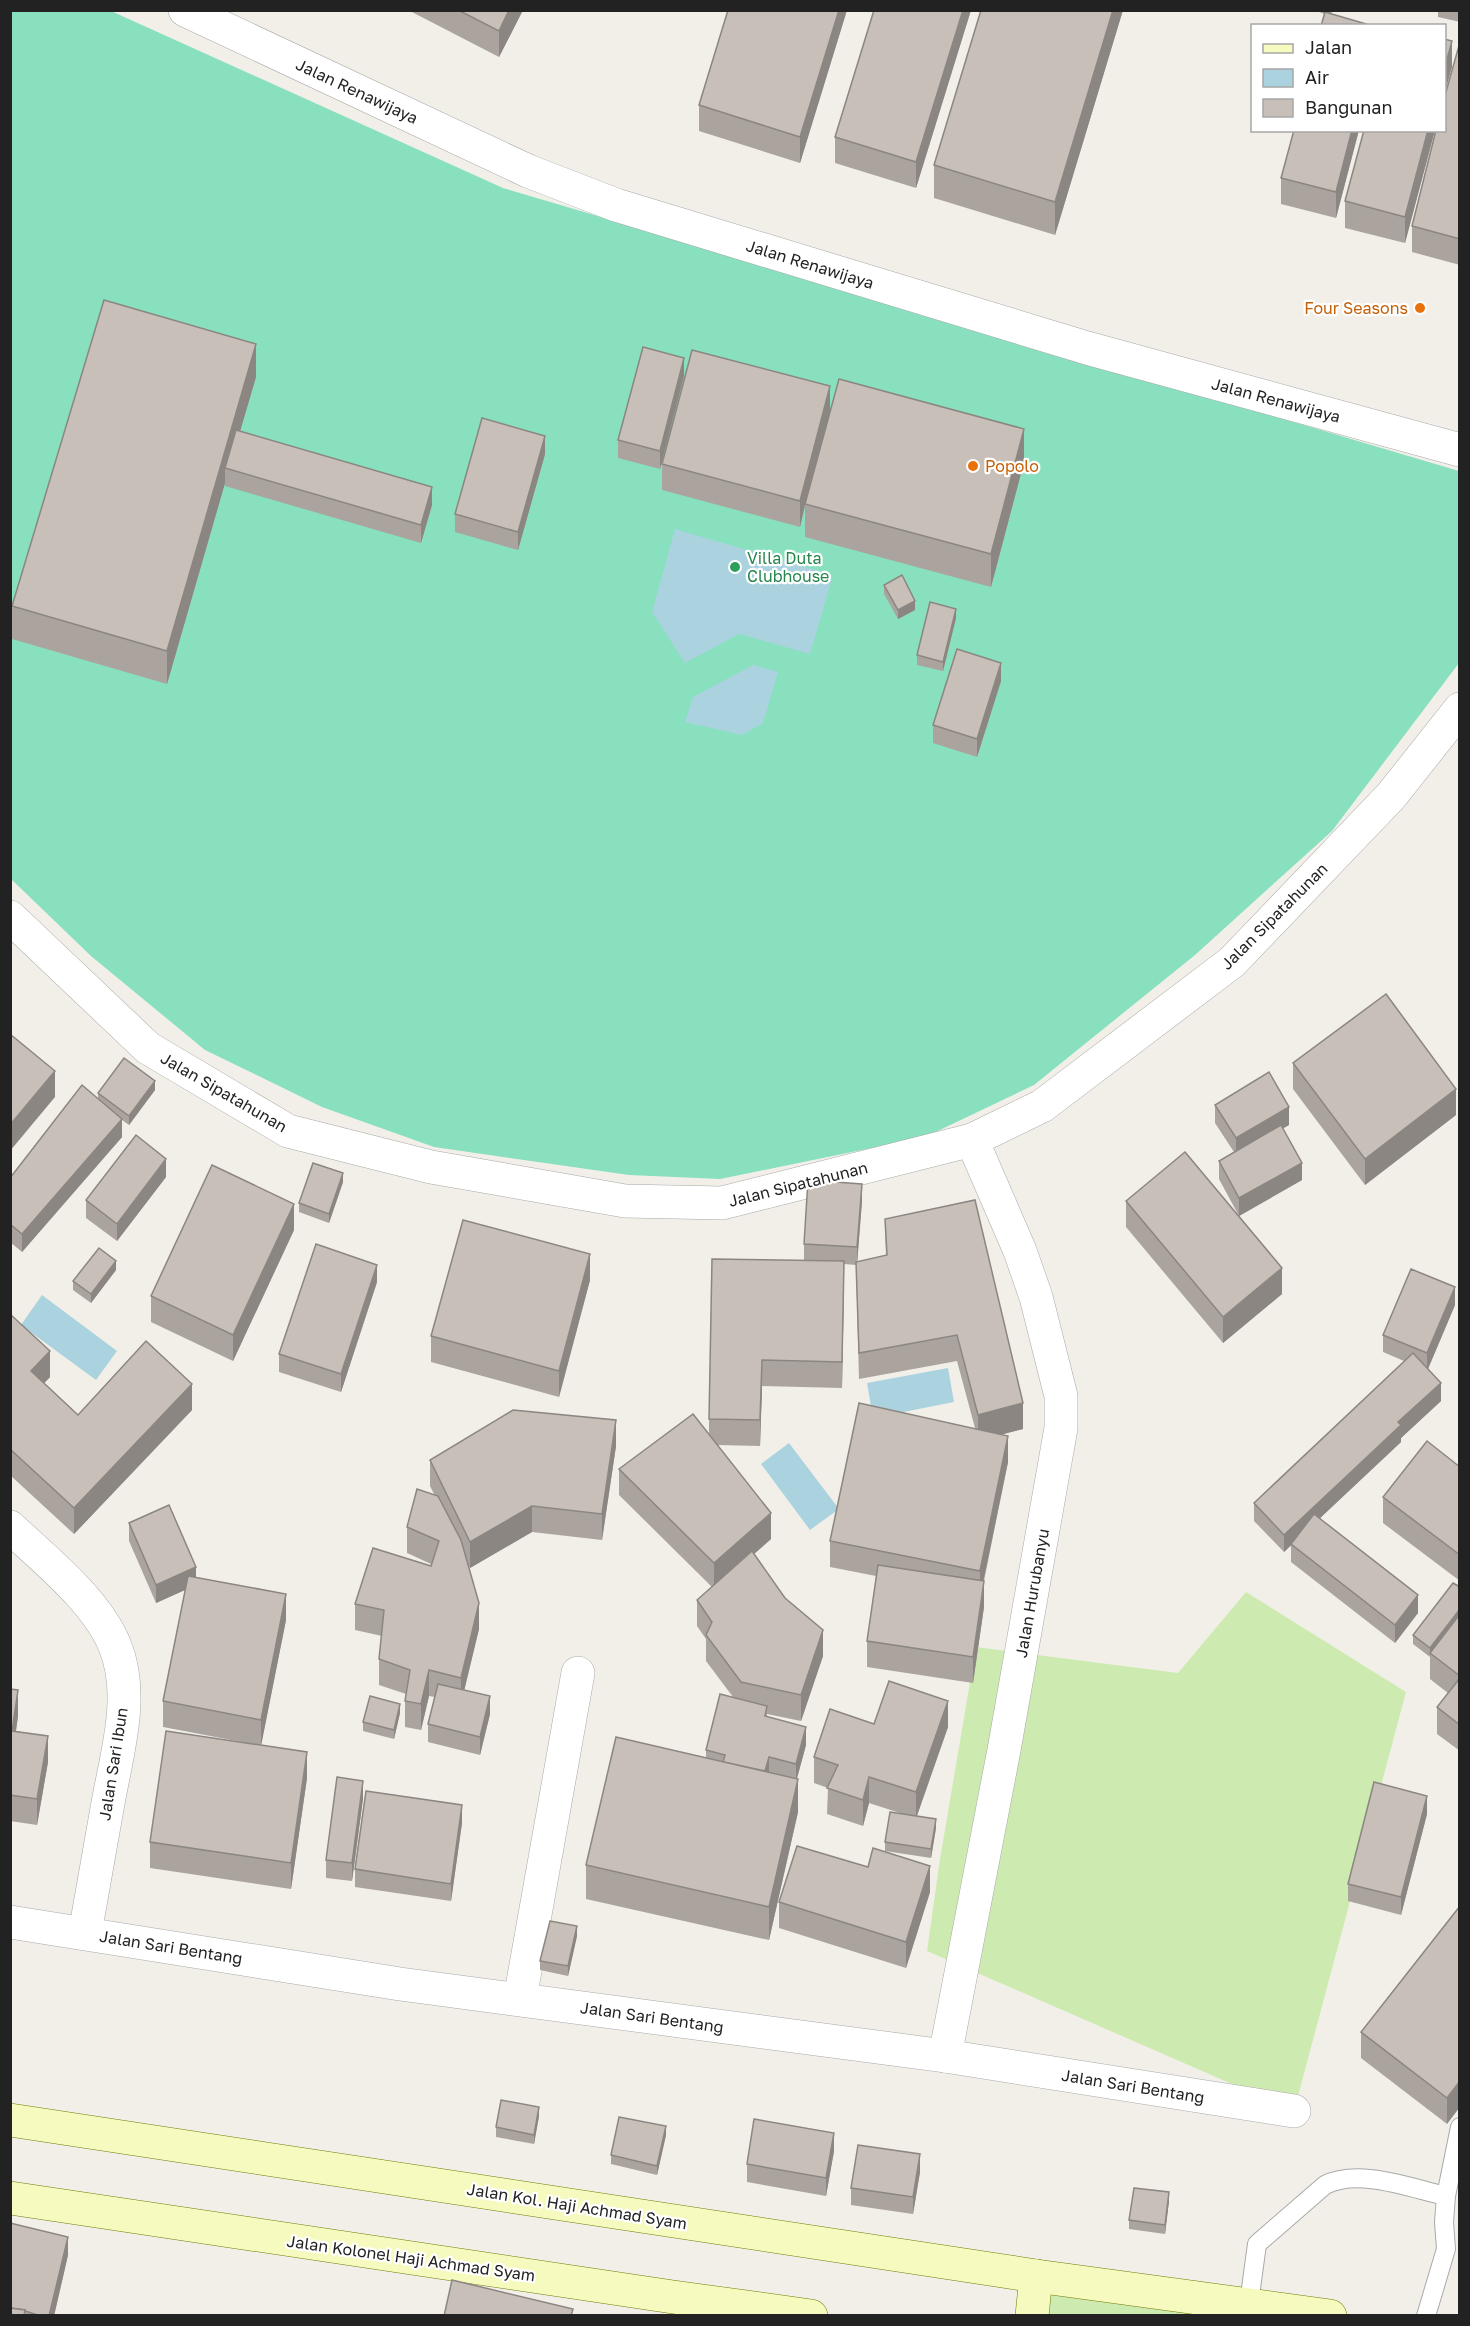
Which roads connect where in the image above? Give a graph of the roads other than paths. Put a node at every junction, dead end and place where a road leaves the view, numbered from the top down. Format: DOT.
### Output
graph roads {
  1 [pos="185,10"];
  2 [pos="1460,450"];
  3 [pos="1460,709"];
  4 [pos="10,917"];
  5 [pos="972,1140"];
  6 [pos="10,1527"];
  7 [pos="578,1673"];
  8 [pos="10,1922"];
  9 [pos="85,1933"];
  10 [pos="520,1999"];
  11 [pos="945,2056"];
  12 [pos="1294,2111"];
  13 [pos="10,2120"];
  14 [pos="1460,2127"];
  15 [pos="1446,2196"];
  16 [pos="10,2198"];
  17 [pos="1036,2276"];
  18 [pos="1249,2303"];
  19 [pos="674,2306"];
  20 [pos="811,2316"];
  21 [pos="1032,2316"];
  22 [pos="1330,2316"];
  23 [pos="1426,2316"];
  1 -- 2 [label="street, Jalan Renawijaya"];
  3 -- 5 [label="street, Jalan Sipatahunan"];
  4 -- 5 [label="street, Jalan Sipatahunan"];
  5 -- 11 [label="street, Jalan Hurubanyu"];
  6 -- 9 [label="street, Jalan Sari Ibun"];
  7 -- 10 [label="street"];
  8 -- 9 [label="street, Jalan Sari Bentang"];
  9 -- 10 [label="street, Jalan Sari Bentang"];
  10 -- 11 [label="street, Jalan Sari Bentang"];
  11 -- 12 [label="street, Jalan Sari Bentang"];
  13 -- 17 [label="main road, Jalan Kol. Haji Achmad Syam"];
  14 -- 15 [label="lane"];
  15 -- 18 [label="lane"];
  15 -- 23 [label="lane"];
  16 -- 19 [label="main road, Jalan Kolonel Haji Achmad Syam"];
  17 -- 18 [label="main road, Jalan Kol. Haji Achmad Syam"];
  17 -- 21 [label="main road"];
  18 -- 22 [label="main road"];
  19 -- 20 [label="main road, Jalan Kolonel Haji Achmad Syam"];
}
